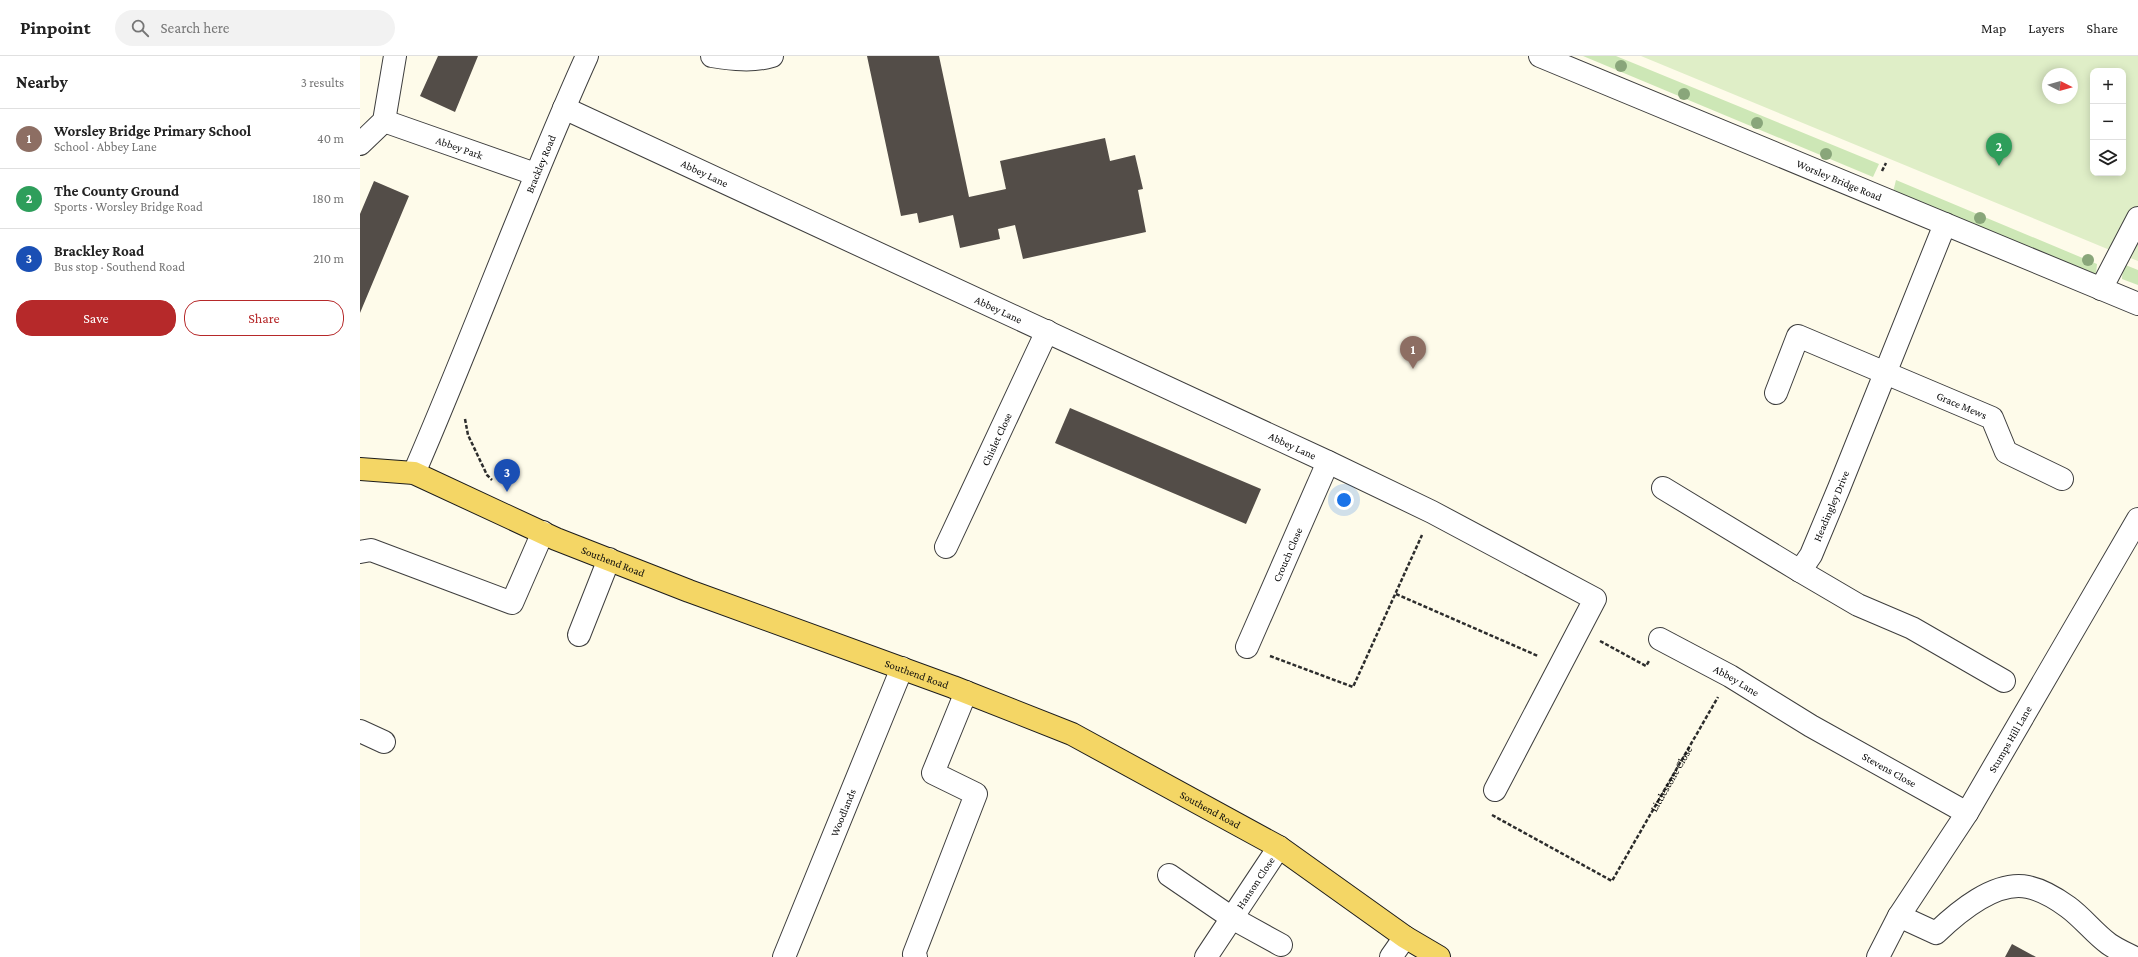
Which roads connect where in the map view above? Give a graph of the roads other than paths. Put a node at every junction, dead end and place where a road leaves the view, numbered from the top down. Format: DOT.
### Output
graph roads {
  1 [pos="395,56"];
  2 [pos="587,56"];
  3 [pos="712,56"];
  4 [pos="772,56"];
  5 [pos="1540,56"];
  6 [pos="564,108"];
  7 [pos="384,121"];
  8 [pos="360,144"];
  9 [pos="535,174"];
  10 [pos="2138,218"];
  11 [pos="1945,224"];
  12 [pos="2101,289"];
  13 [pos="2138,304"];
  14 [pos="1047,331"];
  15 [pos="1884,374"];
  16 [pos="1776,393"];
  17 [pos="1328,462"];
  18 [pos="360,469"];
  19 [pos="414,473"];
  20 [pos="2062,479"];
  21 [pos="1663,488"];
  22 [pos="2138,519"];
  23 [pos="543,532"];
  24 [pos="946,547"];
  25 [pos="360,552"];
  26 [pos="609,559"];
  27 [pos="1800,571"];
  28 [pos="579,635"];
  29 [pos="1660,639"];
  30 [pos="1248,647"];
  31 [pos="902,668"];
  32 [pos="2004,681"];
  33 [pos="966,692"];
  34 [pos="1811,726"];
  35 [pos="360,731"];
  36 [pos="384,742"];
  37 [pos="1495,790"];
  38 [pos="1967,813"];
  39 [pos="1279,847"];
  40 [pos="1169,875"];
  41 [pos="1899,916"];
  42 [pos="1232,918"];
  43 [pos="1405,937"];
  44 [pos="1281,945"];
  45 [pos="784,957"];
  46 [pos="916,957"];
  47 [pos="1206,957"];
  48 [pos="1391,957"];
  49 [pos="1439,957"];
  50 [pos="1878,957"];
  51 [pos="2133,957"];
  1 -- 7 [label="street"];
  2 -- 6 [label="street, Brackley Road"];
  3 -- 4 [label="street"];
  5 -- 11 [label="street, Worsley Bridge Road"];
  6 -- 9 [label="street, Brackley Road"];
  6 -- 14 [label="street, Abbey Lane"];
  7 -- 8 [label="street"];
  7 -- 9 [label="street, Abbey Park"];
  9 -- 19 [label="street, Brackley Road"];
  10 -- 12 [label="street"];
  11 -- 12 [label="street, Worsley Bridge Road"];
  11 -- 15 [label="street, Headingley Drive"];
  12 -- 13 [label="street, Worsley Bridge Road"];
  14 -- 17 [label="street, Abbey Lane"];
  14 -- 24 [label="street, Chislet Close"];
  15 -- 16 [label="street, Grace Mews"];
  15 -- 20 [label="street, Grace Mews"];
  15 -- 27 [label="street, Headingley Drive"];
  17 -- 30 [label="street, Crouch Close"];
  17 -- 37 [label="street, Abbey Lane"];
  18 -- 19 [label="main road, Southend Road"];
  19 -- 23 [label="main road, Southend Road"];
  21 -- 27 [label="street"];
  22 -- 38 [label="street, Stumps Hill Lane"];
  23 -- 25 [label="street"];
  23 -- 26 [label="main road, Southend Road"];
  26 -- 28 [label="street"];
  26 -- 31 [label="main road, Southend Road"];
  27 -- 32 [label="street"];
  29 -- 34 [label="street, Abbey Lane"];
  31 -- 33 [label="main road, Southend Road"];
  31 -- 45 [label="street, Woodlands"];
  33 -- 39 [label="main road, Southend Road"];
  33 -- 46 [label="street"];
  34 -- 38 [label="street, Stevens Close"];
  35 -- 36 [label="street"];
  38 -- 41 [label="street, Stumps Hill Lane"];
  39 -- 42 [label="street, Hanson Close"];
  39 -- 43 [label="main road, Southend Road"];
  40 -- 42 [label="street, Hanson Close"];
  41 -- 50 [label="street, Stumps Hill Lane"];
  41 -- 51 [label="street"];
  42 -- 44 [label="street, Hanson Close"];
  42 -- 47 [label="street, Hanson Close"];
  43 -- 48 [label="street"];
  43 -- 49 [label="main road, Southend Road"];
}
